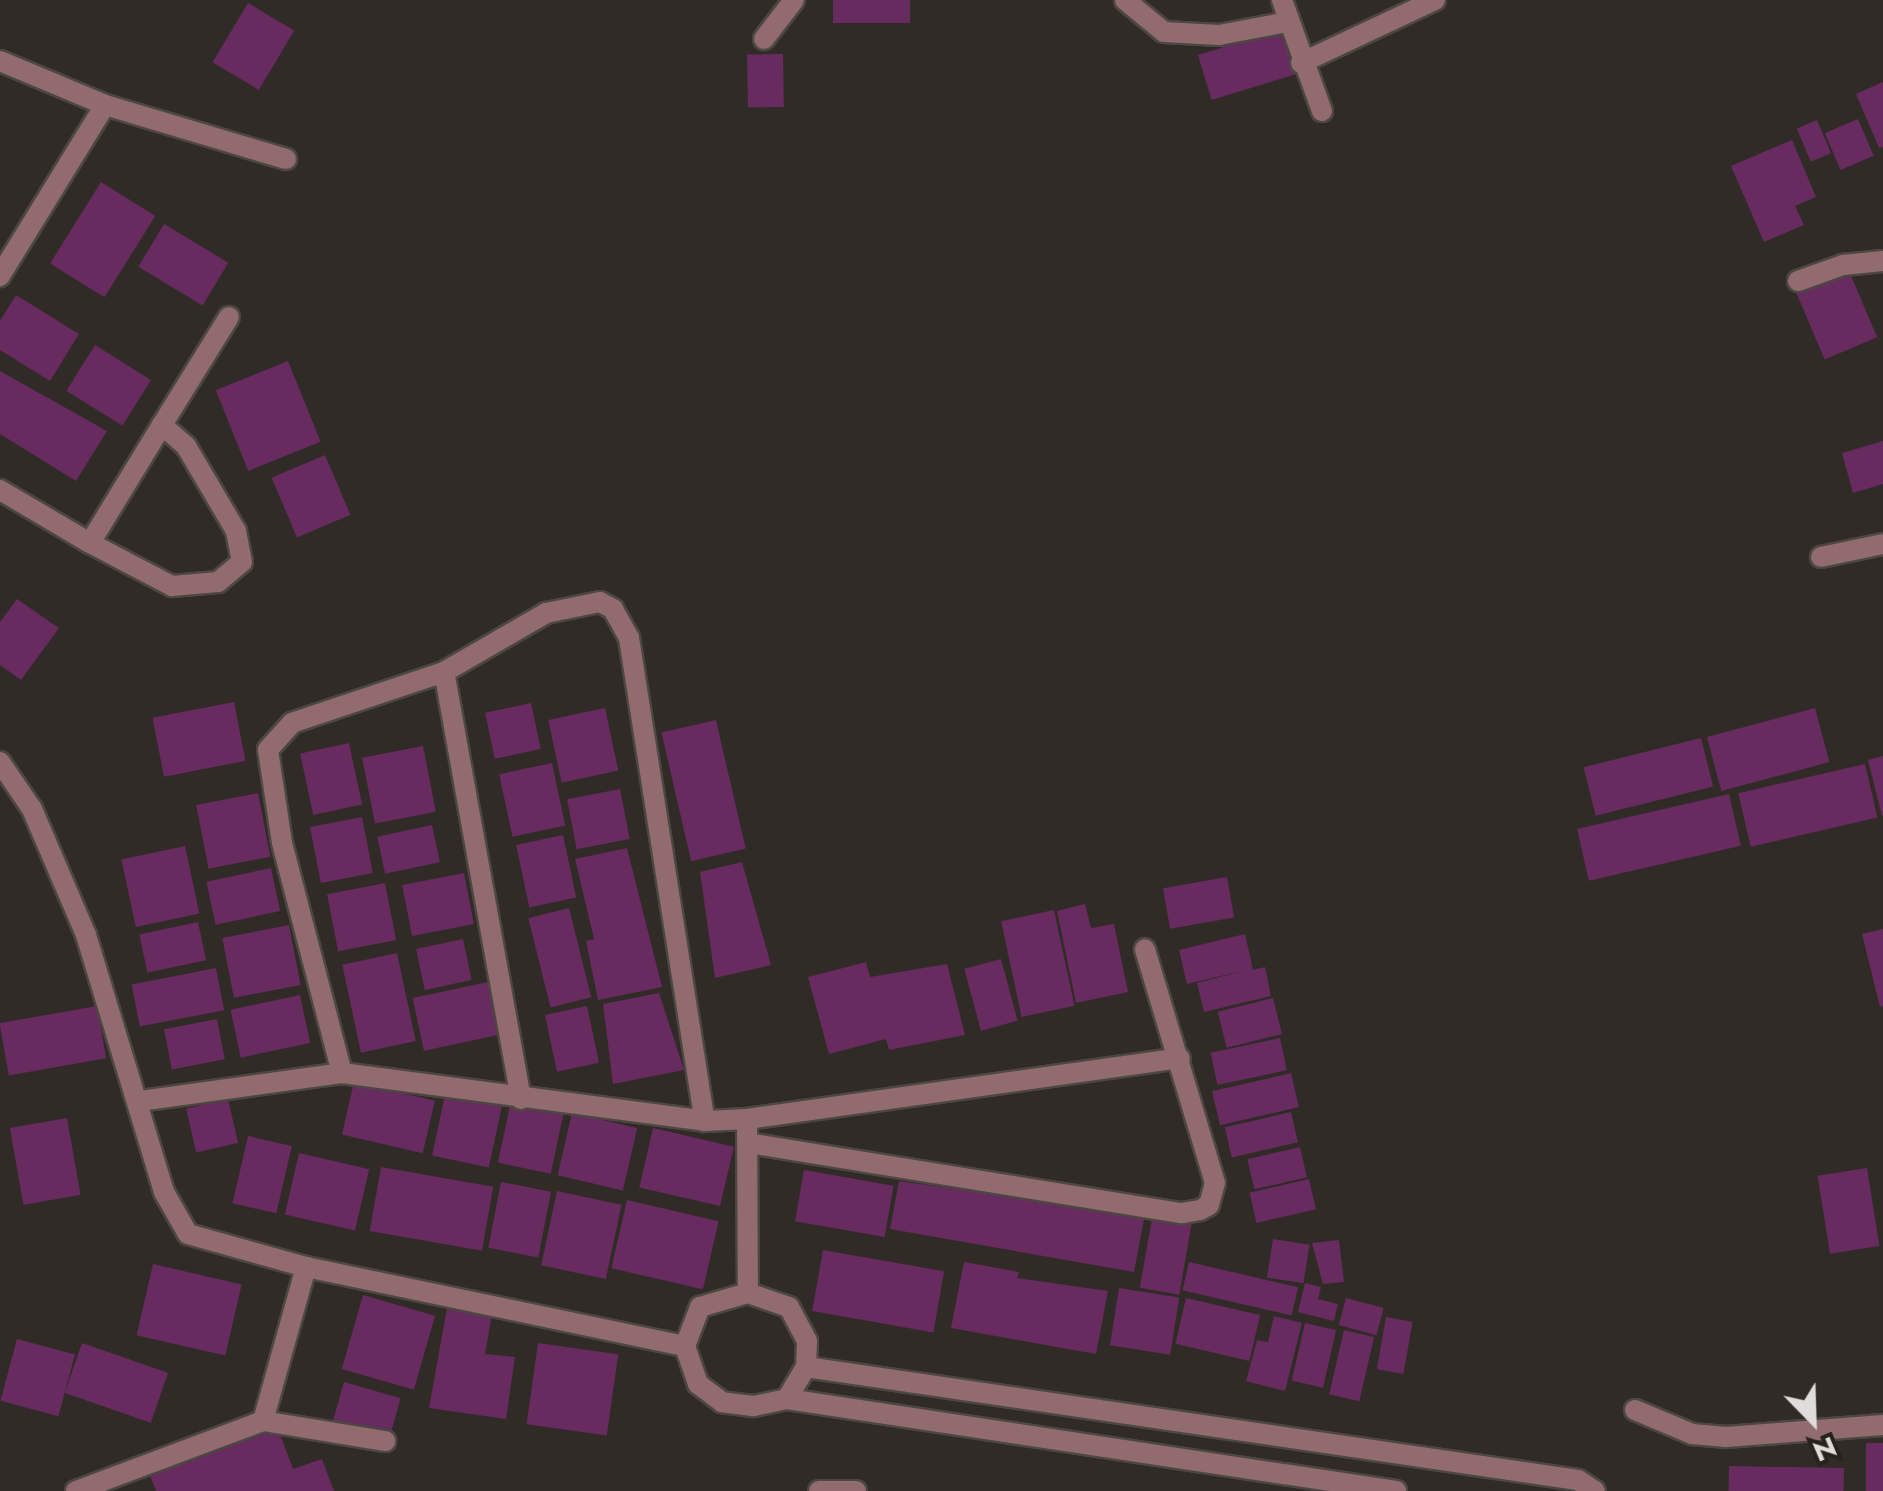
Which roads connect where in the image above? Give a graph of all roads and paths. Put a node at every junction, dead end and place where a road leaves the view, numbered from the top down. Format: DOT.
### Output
graph roads {
  1 [pos="794,0"];
  2 [pos="1125,0"];
  3 [pos="1282,0"];
  4 [pos="1435,0"];
  5 [pos="1288,22"];
  6 [pos="764,39"];
  7 [pos="0,60"];
  8 [pos="1301,63"];
  9 [pos="104,105"];
  10 [pos="1322,111"];
  11 [pos="286,159"];
  12 [pos="1883,261"];
  13 [pos="0,276"];
  14 [pos="1798,281"];
  15 [pos="229,317"];
  16 [pos="162,426"];
  17 [pos="0,490"];
  18 [pos="90,543"];
  19 [pos="1883,544"];
  20 [pos="1821,557"];
  21 [pos="444,672"];
  22 [pos="0,762"];
  23 [pos="1145,949"];
  24 [pos="1180,1058"];
  25 [pos="342,1073"];
  26 [pos="521,1099"];
  27 [pos="140,1101"];
  28 [pos="747,1119"];
  29 [pos="705,1121"];
  30 [pos="748,1143"];
  31 [pos="306,1267"];
  32 [pos="748,1293"];
  33 [pos="685,1346"];
  34 [pos="806,1367"];
  35 [pos="787,1400"];
  36 [pos="1634,1410"];
  37 [pos="263,1421"];
  38 [pos="1883,1424"];
  39 [pos="385,1441"];
  40 [pos="76,1491"];
  41 [pos="819,1491"];
  42 [pos="856,1491"];
  43 [pos="1396,1491"];
  44 [pos="1595,1491"];
  1 -- 6 [label="street"];
  2 -- 5 [label="street"];
  3 -- 5 [label="street"];
  4 -- 8 [label="street"];
  5 -- 8 [label="street"];
  7 -- 9 [label="street"];
  8 -- 10 [label="street"];
  9 -- 11 [label="street"];
  9 -- 13 [label="street"];
  12 -- 14 [label="street"];
  15 -- 16 [label="street"];
  16 -- 18 [label="street"];
  16 -- 18 [label="street"];
  17 -- 18 [label="street"];
  19 -- 20 [label="street"];
  21 -- 25 [label="street"];
  21 -- 26 [label="street"];
  21 -- 29 [label="street"];
  22 -- 27 [label="street"];
  23 -- 24 [label="street"];
  24 -- 28 [label="street"];
  24 -- 30 [label="street"];
  25 -- 26 [label="street"];
  25 -- 27 [label="street"];
  26 -- 29 [label="street"];
  27 -- 31 [label="street"];
  28 -- 29 [label="street"];
  28 -- 30 [label="street"];
  30 -- 32 [label="street"];
  31 -- 33 [label="street"];
  31 -- 37 [label="street"];
  32 -- 33 [label="street"];
  32 -- 34 [label="street"];
  33 -- 35 [label="street"];
  34 -- 35 [label="street"];
  34 -- 44 [label="street"];
  35 -- 43 [label="street"];
  36 -- 38 [label="street"];
  37 -- 39 [label="street"];
  37 -- 40 [label="street"];
  41 -- 42 [label="street"];
}
